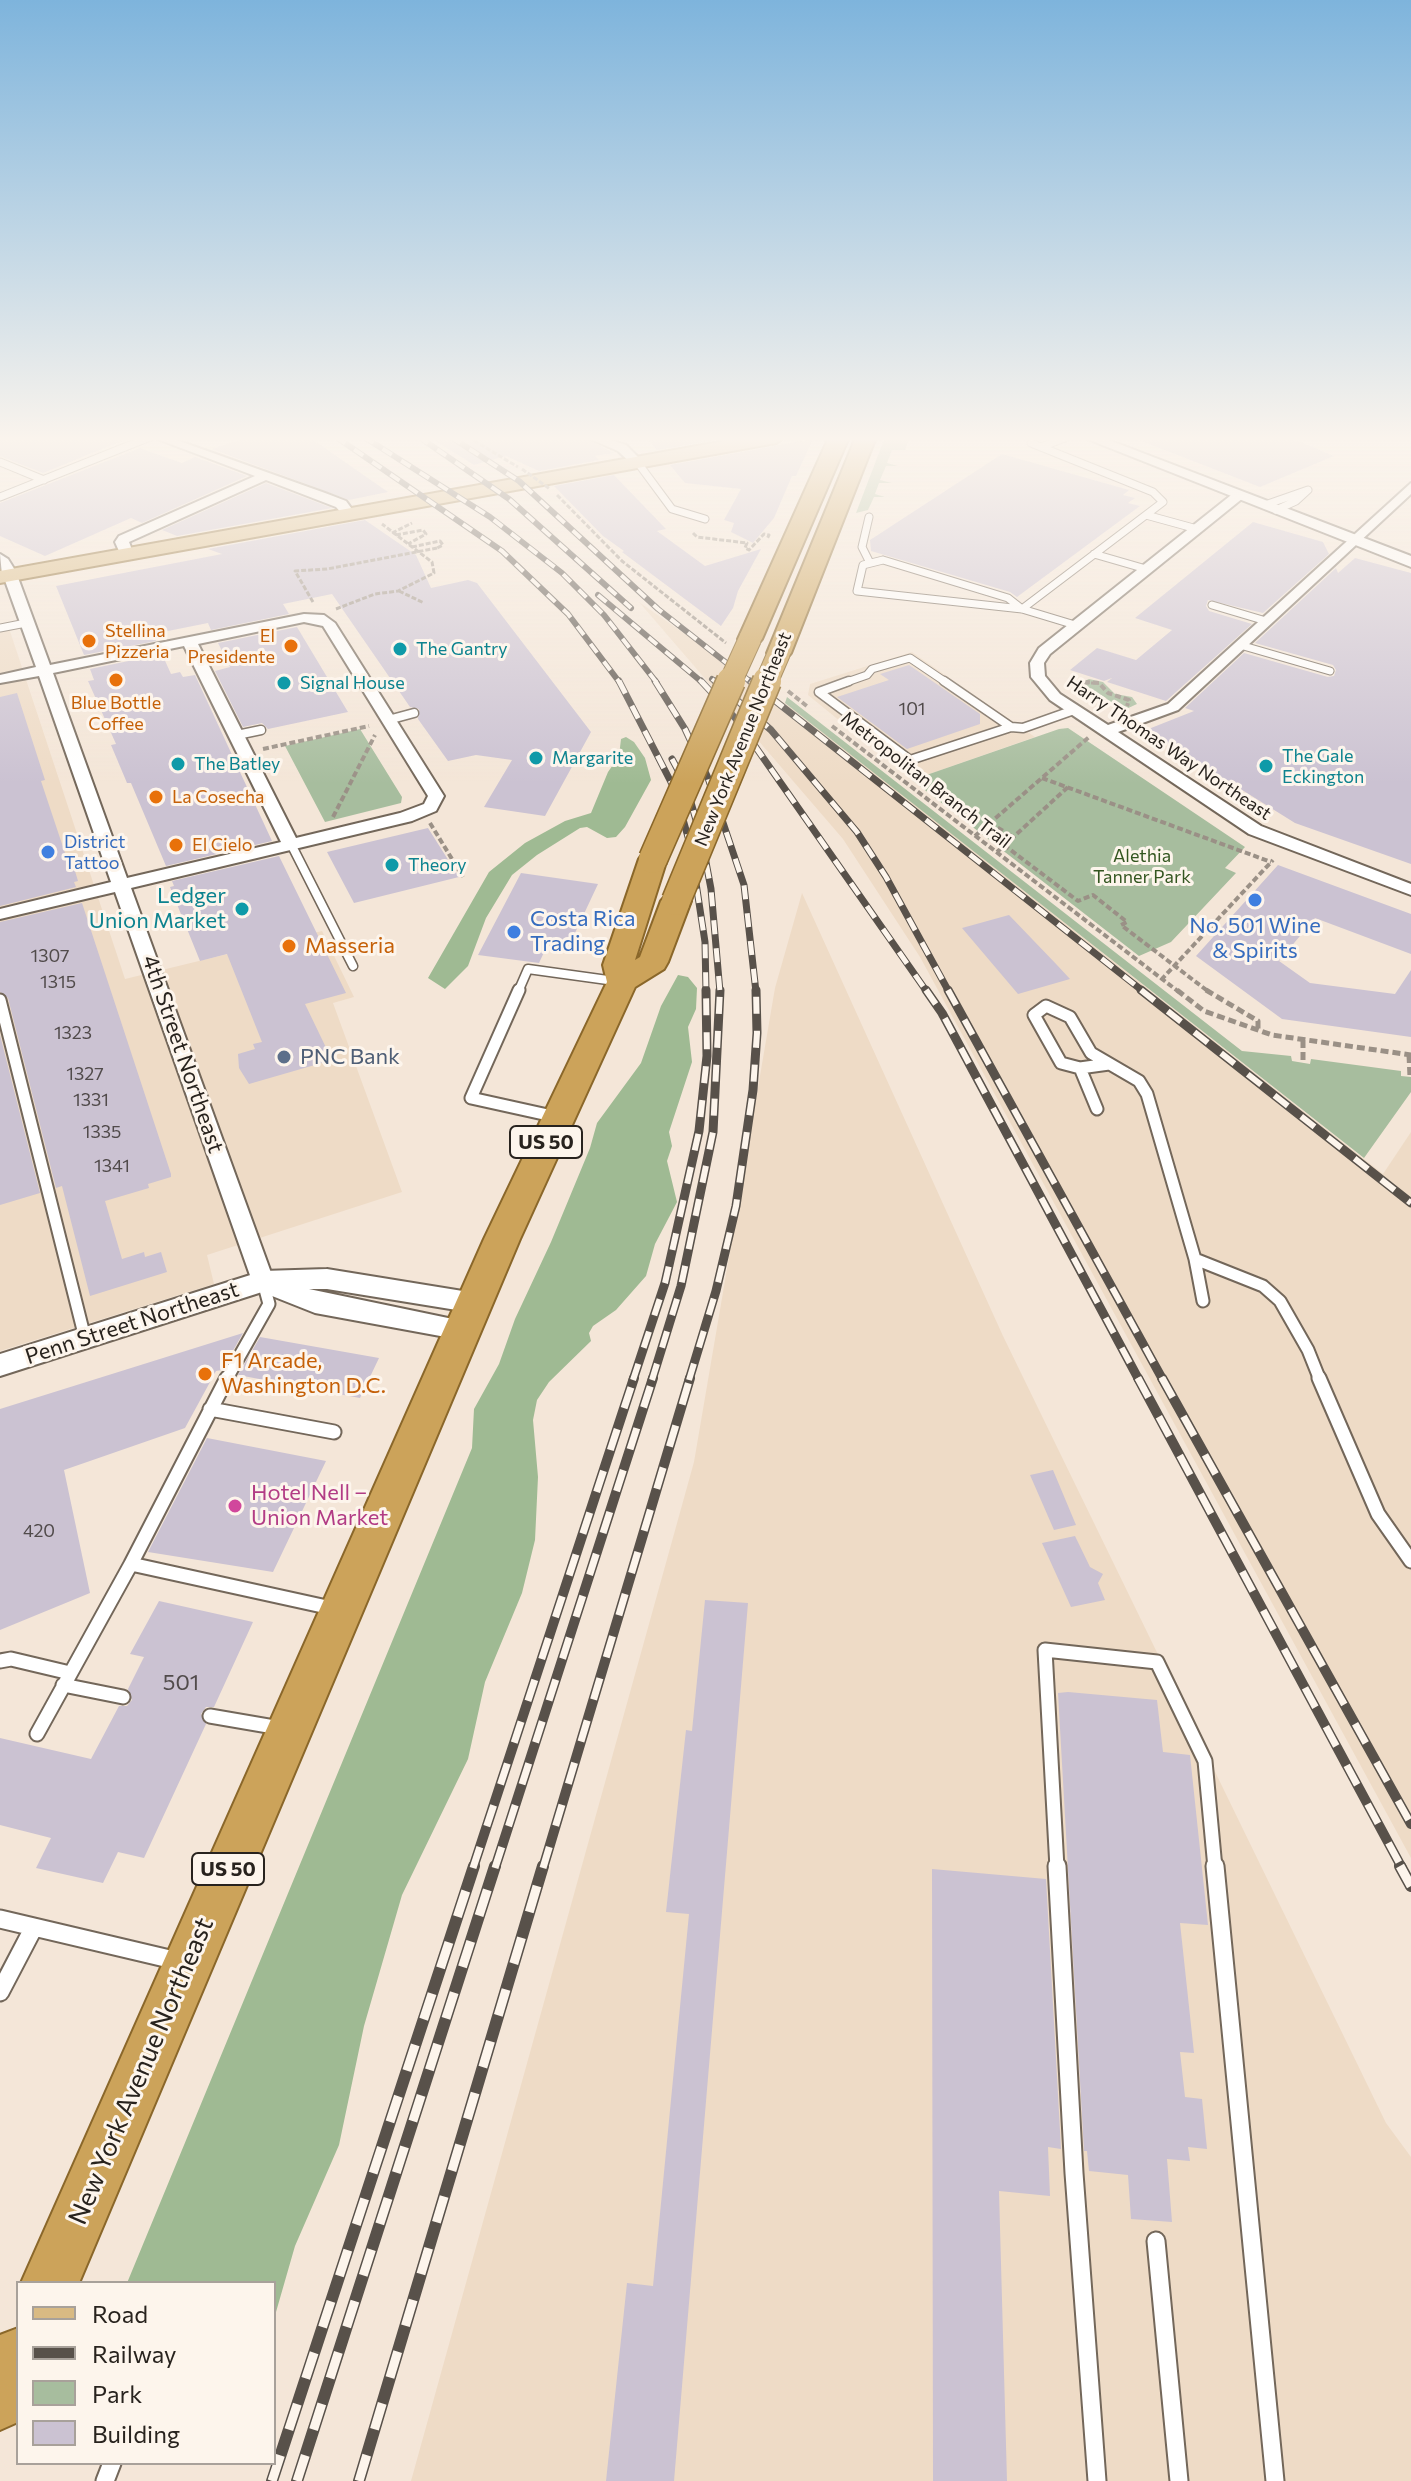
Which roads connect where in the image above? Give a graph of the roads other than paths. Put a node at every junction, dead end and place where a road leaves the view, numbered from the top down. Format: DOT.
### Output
graph roads {
  1 [pos="138,553"];
  2 [pos="784,553"];
  3 [pos="819,553"];
  4 [pos="865,553"];
  5 [pos="1167,553"];
  6 [pos="1340,553"];
  7 [pos="1387,553"];
  8 [pos="1094,554"];
  9 [pos="127,555"];
  10 [pos="869,561"];
  11 [pos="1411,562"];
  12 [pos="1146,569"];
  13 [pos="3,571"];
  14 [pos="1212,605"];
  15 [pos="1022,609"];
  16 [pos="1266,621"];
  17 [pos="26,623"];
  18 [pos="1075,625"];
  19 [pos="0,628"];
  20 [pos="189,641"];
  21 [pos="1240,645"];
  22 [pos="44,670"];
  23 [pos="1330,671"];
  24 [pos="0,679"];
  25 [pos="1074,710"];
  26 [pos="414,713"];
  27 [pos="388,720"];
  28 [pos="1011,727"];
  29 [pos="261,730"];
  30 [pos="1106,731"];
  31 [pos="237,735"];
  32 [pos="291,844"];
  33 [pos="123,884"];
  34 [pos="1411,890"];
  35 [pos="0,914"];
  36 [pos="353,966"];
  37 [pos="622,982"];
  38 [pos="0,1000"];
  39 [pos="1109,1064"];
  40 [pos="1080,1068"];
  41 [pos="1097,1109"];
  42 [pos="545,1115"];
  43 [pos="1195,1259"];
  44 [pos="263,1281"];
  45 [pos="1203,1301"];
  46 [pos="468,1317"];
  47 [pos="85,1338"];
  48 [pos="0,1365"];
  49 [pos="210,1409"];
  50 [pos="334,1432"];
  51 [pos="1411,1561"];
  52 [pos="131,1564"];
  53 [pos="340,1610"];
  54 [pos="0,1661"];
  55 [pos="67,1679"];
  56 [pos="123,1697"];
  57 [pos="210,1716"];
  58 [pos="289,1730"];
  59 [pos="37,1734"];
  60 [pos="0,1919"];
  61 [pos="34,1927"];
  62 [pos="188,1964"];
  63 [pos="0,1992"];
  64 [pos="1156,2241"];
  65 [pos="51,2281"];
  66 [pos="1097,2481"];
  67 [pos="1179,2481"];
  68 [pos="1275,2481"];
  1 -- 9 [label="main road"];
  2 -- 37 [label="highway, New York Avenue Northeast / US 50, bridge"];
  3 -- 37 [label="highway, New York Avenue Northeast / US 50, bridge"];
  4 -- 10 [label="lane"];
  5 -- 12 [label="street, Harry Thomas Way Northeast"];
  6 -- 16 [label="street"];
  7 -- 11 [label="street"];
  8 -- 12 [label="lane"];
  8 -- 15 [label="lane"];
  9 -- 13 [label="main road"];
  10 -- 15 [label="lane"];
  10 -- 15 [label="lane"];
  12 -- 18 [label="street, Harry Thomas Way Northeast"];
  13 -- 17 [label="street, 4th Street Northeast"];
  14 -- 16 [label="lane"];
  15 -- 18 [label="lane"];
  16 -- 21 [label="street"];
  17 -- 19 [label="lane"];
  17 -- 22 [label="street, 4th Street Northeast"];
  18 -- 25 [label="street, Harry Thomas Way Northeast"];
  20 -- 22 [label="street"];
  20 -- 27 [label="street"];
  20 -- 31 [label="street"];
  21 -- 23 [label="lane"];
  21 -- 30 [label="street"];
  22 -- 24 [label="street"];
  22 -- 33 [label="street, 4th Street Northeast"];
  25 -- 28 [label="lane"];
  25 -- 30 [label="street, Harry Thomas Way Northeast"];
  26 -- 27 [label="lane"];
  27 -- 32 [label="street"];
  28 -- 28 [label="lane"];
  29 -- 31 [label="lane"];
  30 -- 34 [label="street, Harry Thomas Way Northeast"];
  31 -- 32 [label="street"];
  32 -- 33 [label="street"];
  32 -- 36 [label="lane"];
  33 -- 35 [label="street"];
  33 -- 44 [label="street, 4th Street Northeast"];
  37 -- 42 [label="highway, New York Avenue Northeast / US 50"];
  37 -- 42 [label="lane"];
  38 -- 47 [label="lane"];
  39 -- 40 [label="lane"];
  39 -- 40 [label="lane"];
  39 -- 43 [label="lane"];
  40 -- 41 [label="lane"];
  42 -- 46 [label="highway, New York Avenue Northeast / US 50"];
  43 -- 45 [label="lane"];
  43 -- 51 [label="lane"];
  44 -- 46 [label="street"];
  44 -- 47 [label="street, Penn Street Northeast"];
  44 -- 49 [label="lane"];
  46 -- 53 [label="highway, New York Avenue Northeast / US 50"];
  47 -- 48 [label="street, Penn Street Northeast"];
  49 -- 50 [label="lane"];
  49 -- 52 [label="lane"];
  52 -- 53 [label="lane"];
  52 -- 55 [label="lane"];
  53 -- 58 [label="highway, New York Avenue Northeast / US 50"];
  54 -- 55 [label="lane"];
  55 -- 56 [label="lane"];
  55 -- 59 [label="lane"];
  57 -- 58 [label="lane"];
  58 -- 62 [label="highway, New York Avenue Northeast / US 50"];
  60 -- 61 [label="lane"];
  61 -- 62 [label="lane"];
  61 -- 63 [label="lane"];
  62 -- 65 [label="highway, New York Avenue Northeast / US 50"];
  64 -- 67 [label="lane"];
  66 -- 68 [label="lane"];
}
